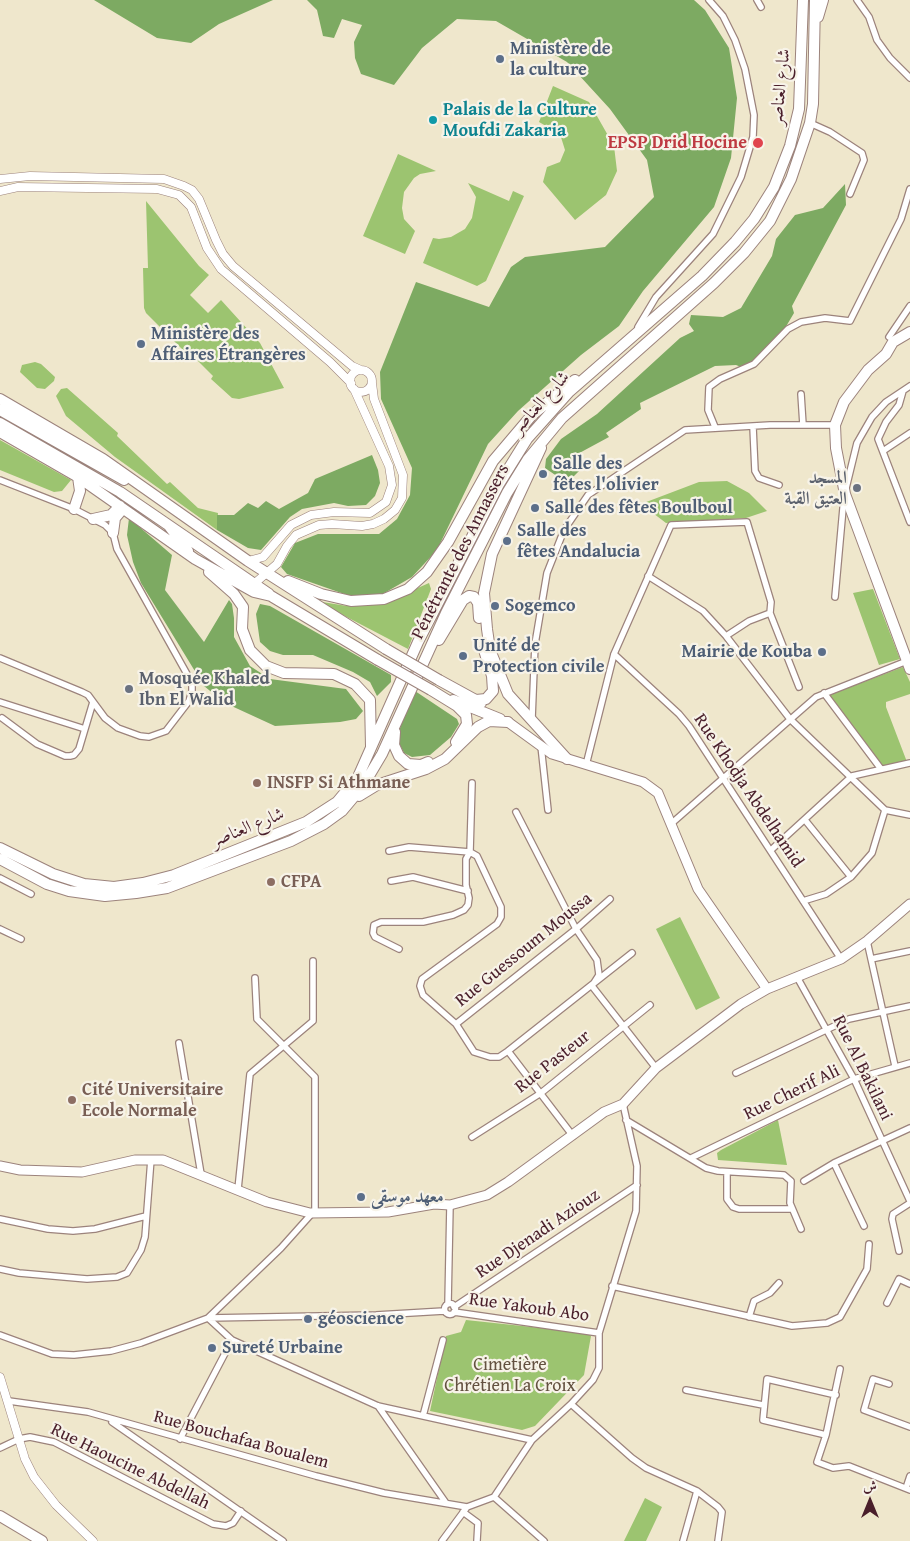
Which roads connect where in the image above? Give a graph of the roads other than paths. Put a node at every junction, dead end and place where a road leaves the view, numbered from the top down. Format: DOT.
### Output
graph roads {
  1 [pos="709,0"];
  2 [pos="757,0"];
  3 [pos="803,0"];
  4 [pos="857,0"];
  5 [pos="817,1"];
  6 [pos="761,7"];
  7 [pos="910,78"];
  8 [pos="810,123"];
  9 [pos="0,179"];
  10 [pos="910,188"];
  11 [pos="0,191"];
  12 [pos="850,194"];
  13 [pos="910,306"];
  14 [pos="910,332"];
  15 [pos="635,333"];
  16 [pos="889,337"];
  17 [pos="600,363"];
  18 [pos="361,370"];
  19 [pos="372,383"];
  20 [pos="352,386"];
  21 [pos="910,386"];
  22 [pos="903,390"];
  23 [pos="802,394"];
  24 [pos="0,398"];
  25 [pos="0,410"];
  26 [pos="0,423"];
  27 [pos="803,425"];
  28 [pos="835,425"];
  29 [pos="753,427"];
  30 [pos="715,428"];
  31 [pos="0,432"];
  32 [pos="549,433"];
  33 [pos="910,433"];
  34 [pos="883,451"];
  35 [pos="78,477"];
  36 [pos="0,480"];
  37 [pos="779,485"];
  38 [pos="154,494"];
  39 [pos="845,494"];
  40 [pos="122,507"];
  41 [pos="74,509"];
  42 [pos="93,519"];
  43 [pos="910,522"];
  44 [pos="169,526"];
  45 [pos="113,533"];
  46 [pos="195,559"];
  47 [pos="248,561"];
  48 [pos="267,573"];
  49 [pos="648,576"];
  50 [pos="255,583"];
  51 [pos="271,596"];
  52 [pos="835,597"];
  53 [pos="770,613"];
  54 [pos="726,636"];
  55 [pos="614,654"];
  56 [pos="0,658"];
  57 [pos="424,661"];
  58 [pos="909,665"];
  59 [pos="799,687"];
  60 [pos="431,690"];
  61 [pos="824,693"];
  62 [pos="476,700"];
  63 [pos="0,702"];
  64 [pos="93,702"];
  65 [pos="2,718"];
  66 [pos="790,719"];
  67 [pos="396,722"];
  68 [pos="508,722"];
  69 [pos="532,722"];
  70 [pos="85,729"];
  71 [pos="541,746"];
  72 [pos="371,751"];
  73 [pos="571,761"];
  74 [pos="910,763"];
  75 [pos="586,765"];
  76 [pos="881,769"];
  77 [pos="852,776"];
  78 [pos="724,779"];
  79 [pos="472,783"];
  80 [pos="347,805"];
  81 [pos="548,810"];
  82 [pos="885,810"];
  83 [pos="516,812"];
  84 [pos="910,815"];
  85 [pos="805,820"];
  86 [pos="672,823"];
  87 [pos="0,848"];
  88 [pos="771,850"];
  89 [pos="389,852"];
  90 [pos="470,852"];
  91 [pos="0,859"];
  92 [pos="851,877"];
  93 [pos="0,878"];
  94 [pos="391,881"];
  95 [pos="468,891"];
  96 [pos="31,894"];
  97 [pos="610,899"];
  98 [pos="803,901"];
  99 [pos="910,904"];
  100 [pos="0,929"];
  101 [pos="576,929"];
  102 [pos="21,939"];
  103 [pos="867,941"];
  104 [pos="399,949"];
  105 [pos="910,951"];
  106 [pos="632,954"];
  107 [pos="841,959"];
  108 [pos="871,959"];
  109 [pos="313,961"];
  110 [pos="797,977"];
  111 [pos="255,978"];
  112 [pos="592,986"];
  113 [pos="767,990"];
  114 [pos="650,1005"];
  115 [pos="910,1006"];
  116 [pos="882,1012"];
  117 [pos="456,1024"];
  118 [pos="623,1026"];
  119 [pos="827,1029"];
  120 [pos="179,1042"];
  121 [pos="284,1046"];
  122 [pos="508,1051"];
  123 [pos="910,1063"];
  124 [pos="896,1066"];
  125 [pos="656,1068"];
  126 [pos="736,1073"];
  127 [pos="854,1079"];
  128 [pos="541,1093"];
  129 [pos="623,1104"];
  130 [pos="626,1120"];
  131 [pos="910,1128"];
  132 [pos="573,1136"];
  133 [pos="472,1137"];
  134 [pos="881,1141"];
  135 [pos="691,1158"];
  136 [pos="151,1159"];
  137 [pos="834,1163"];
  138 [pos="0,1166"];
  139 [pos="727,1172"];
  140 [pos="201,1174"];
  141 [pos="804,1181"];
  142 [pos="637,1185"];
  143 [pos="238,1189"];
  144 [pos="910,1202"];
  145 [pos="450,1204"];
  146 [pos="791,1209"];
  147 [pos="310,1213"];
  148 [pos="146,1216"];
  149 [pos="0,1219"];
  150 [pos="864,1226"];
  151 [pos="801,1229"];
  152 [pos="869,1244"];
  153 [pos="899,1251"];
  154 [pos="0,1269"];
  155 [pos="779,1283"];
  156 [pos="910,1284"];
  157 [pos="612,1286"];
  158 [pos="888,1303"];
  159 [pos="452,1308"];
  160 [pos="444,1311"];
  161 [pos="749,1317"];
  162 [pos="208,1318"];
  163 [pos="599,1334"];
  164 [pos="0,1335"];
  165 [pos="232,1340"];
  166 [pos="444,1340"];
  167 [pos="840,1369"];
  168 [pos="0,1377"];
  169 [pos="889,1384"];
  170 [pos="686,1390"];
  171 [pos="2,1392"];
  172 [pos="836,1395"];
  173 [pos="9,1401"];
  174 [pos="571,1404"];
  175 [pos="763,1405"];
  176 [pos="378,1406"];
  177 [pos="424,1416"];
  178 [pos="106,1418"];
  179 [pos="910,1427"];
  180 [pos="826,1435"];
  181 [pos="19,1439"];
  182 [pos="180,1439"];
  183 [pos="532,1440"];
  184 [pos="0,1448"];
  185 [pos="910,1476"];
  186 [pos="908,1489"];
  187 [pos="697,1491"];
  188 [pos="494,1497"];
  189 [pos="446,1503"];
  190 [pos="465,1510"];
  191 [pos="241,1511"];
  192 [pos="0,1516"];
  193 [pos="0,1524"];
  194 [pos="29,1541"];
  195 [pos="42,1541"];
  196 [pos="93,1541"];
  197 [pos="282,1541"];
  198 [pos="442,1541"];
  199 [pos="477,1541"];
  200 [pos="544,1541"];
  201 [pos="683,1541"];
  202 [pos="718,1541"];
  1 -- 15 [label="street"];
  2 -- 6 [label="street"];
  3 -- 15 [label="main road, شارع العناصر"];
  4 -- 7 [label="street"];
  5 -- 8 [label="main road, Pénétrante des Annassers"];
  8 -- 12 [label="street"];
  8 -- 32 [label="main road, Pénétrante des Annassers"];
  9 -- 18 [label="street"];
  10 -- 30 [label="street"];
  11 -- 20 [label="street"];
  13 -- 16 [label="street"];
  14 -- 28 [label="main road"];
  15 -- 17 [label="main road, شارع العناصر"];
  17 -- 48 [label="main road"];
  17 -- 72 [label="main road, شارع العناصر"];
  18 -- 19 [label="street"];
  18 -- 20 [label="street"];
  19 -- 20 [label="street"];
  19 -- 48 [label="street"];
  20 -- 47 [label="street"];
  21 -- 22 [label="street"];
  22 -- 34 [label="street"];
  22 -- 39 [label="street"];
  23 -- 27 [label="street"];
  24 -- 38 [label="main road"];
  25 -- 38 [label="main road"];
  26 -- 44 [label="main road"];
  27 -- 28 [label="street"];
  27 -- 29 [label="street"];
  28 -- 39 [label="main road"];
  29 -- 30 [label="street"];
  29 -- 37 [label="street"];
  30 -- 69 [label="street"];
  31 -- 35 [label="main road"];
  32 -- 57 [label="main road, Pénétrante des Annassers"];
  32 -- 69 [label="main road"];
  33 -- 34 [label="street"];
  34 -- 43 [label="street"];
  35 -- 40 [label="main road"];
  35 -- 41 [label="main road"];
  36 -- 41 [label="street"];
  38 -- 47 [label="main road"];
  39 -- 52 [label="street"];
  39 -- 58 [label="main road"];
  40 -- 42 [label="main road"];
  40 -- 45 [label="main road"];
  40 -- 46 [label="main road"];
  41 -- 42 [label="street"];
  42 -- 45 [label="street"];
  44 -- 46 [label="main road"];
  44 -- 50 [label="main road"];
  45 -- 64 [label="street"];
  46 -- 51 [label="main road"];
  46 -- 72 [label="main road"];
  47 -- 48 [label="main road"];
  48 -- 50 [label="street"];
  48 -- 62 [label="main road, bridge"];
  49 -- 53 [label="street"];
  49 -- 54 [label="street"];
  49 -- 55 [label="street"];
  50 -- 51 [label="main road"];
  51 -- 60 [label="main road, bridge"];
  53 -- 54 [label="street"];
  53 -- 59 [label="street"];
  54 -- 66 [label="street"];
  55 -- 75 [label="street"];
  55 -- 78 [label="street, Rue Khodja Abdelhamid"];
  56 -- 64 [label="street"];
  57 -- 62 [label="main road"];
  57 -- 67 [label="main road, Pénétrante des Annassers"];
  58 -- 61 [label="street"];
  60 -- 67 [label="main road"];
  60 -- 68 [label="main road"];
  61 -- 66 [label="street"];
  61 -- 76 [label="street"];
  62 -- 68 [label="main road"];
  63 -- 70 [label="street"];
  64 -- 70 [label="street"];
  65 -- 70 [label="street"];
  66 -- 77 [label="street"];
  66 -- 78 [label="street"];
  67 -- 80 [label="main road, Pénétrante des Annassers"];
  68 -- 71 [label="main road"];
  68 -- 80 [label="main road"];
  69 -- 73 [label="main road"];
  71 -- 73 [label="main road"];
  71 -- 81 [label="street"];
  72 -- 87 [label="main road, شارع العناصر"];
  73 -- 75 [label="main road"];
  74 -- 76 [label="street"];
  75 -- 86 [label="main road"];
  76 -- 77 [label="street"];
  77 -- 82 [label="street"];
  77 -- 85 [label="street"];
  78 -- 86 [label="street"];
  78 -- 88 [label="street, Rue Khodja Abdelhamid"];
  79 -- 90 [label="street"];
  80 -- 91 [label="main road, Pénétrante des Annassers"];
  82 -- 84 [label="street"];
  82 -- 92 [label="street"];
  83 -- 101 [label="street"];
  85 -- 88 [label="street"];
  85 -- 92 [label="street"];
  86 -- 113 [label="main road"];
  88 -- 98 [label="street, Rue Khodja Abdelhamid"];
  89 -- 90 [label="street"];
  90 -- 95 [label="street"];
  90 -- 117 [label="street"];
  92 -- 98 [label="street"];
  93 -- 96 [label="street"];
  94 -- 95 [label="street"];
  95 -- 104 [label="street"];
  97 -- 101 [label="street, Rue Guessoum Moussa"];
  98 -- 107 [label="street, Rue Khodja Abdelhamid"];
  99 -- 103 [label="main road"];
  100 -- 102 [label="street"];
  101 -- 112 [label="street"];
  101 -- 117 [label="street, Rue Guessoum Moussa"];
  103 -- 107 [label="main road"];
  103 -- 108 [label="street"];
  105 -- 108 [label="street"];
  106 -- 112 [label="street"];
  107 -- 110 [label="main road"];
  108 -- 116 [label="street"];
  109 -- 121 [label="street"];
  110 -- 113 [label="main road"];
  110 -- 119 [label="street, Rue Al Bakilani"];
  111 -- 121 [label="street"];
  112 -- 118 [label="street"];
  112 -- 122 [label="street"];
  113 -- 125 [label="main road"];
  114 -- 118 [label="street, Rue Pasteur"];
  115 -- 116 [label="street"];
  116 -- 119 [label="street"];
  116 -- 124 [label="street"];
  117 -- 122 [label="street"];
  118 -- 125 [label="street"];
  118 -- 128 [label="street, Rue Pasteur"];
  119 -- 126 [label="street"];
  119 -- 127 [label="street, Rue Al Bakilani"];
  120 -- 140 [label="street"];
  121 -- 143 [label="street"];
  121 -- 147 [label="street"];
  122 -- 128 [label="street"];
  123 -- 124 [label="street, Rue Cherif Ali"];
  124 -- 127 [label="street, Rue Cherif Ali"];
  125 -- 129 [label="main road"];
  127 -- 134 [label="street, Rue Al Bakilani"];
  127 -- 135 [label="street, Rue Cherif Ali"];
  128 -- 132 [label="street"];
  128 -- 133 [label="street, Rue Pasteur"];
  129 -- 130 [label="street"];
  129 -- 132 [label="main road"];
  130 -- 135 [label="street"];
  130 -- 142 [label="street"];
  131 -- 134 [label="street"];
  132 -- 145 [label="main road"];
  134 -- 137 [label="street"];
  134 -- 144 [label="street, Rue Al Bakilani"];
  135 -- 139 [label="street"];
  136 -- 138 [label="main road"];
  136 -- 140 [label="main road"];
  136 -- 148 [label="street"];
  137 -- 141 [label="street"];
  137 -- 150 [label="street"];
  139 -- 146 [label="street"];
  139 -- 146 [label="street"];
  140 -- 143 [label="main road"];
  142 -- 157 [label="street"];
  142 -- 159 [label="street, Rue Djenadi Aziouz"];
  143 -- 147 [label="main road"];
  144 -- 153 [label="street"];
  145 -- 147 [label="main road"];
  145 -- 159 [label="street"];
  146 -- 151 [label="street"];
  147 -- 162 [label="street"];
  148 -- 149 [label="street"];
  148 -- 154 [label="street"];
  152 -- 161 [label="street"];
  155 -- 161 [label="street"];
  156 -- 158 [label="street"];
  157 -- 161 [label="street"];
  157 -- 163 [label="street"];
  159 -- 160 [label="street"];
  159 -- 160 [label="street, Rue Yakoub Abo"];
  159 -- 163 [label="street, Rue Yakoub Abo"];
  160 -- 162 [label="street, Rue Yakoub Abo"];
  162 -- 164 [label="street"];
  162 -- 165 [label="street"];
  163 -- 174 [label="street"];
  165 -- 176 [label="street"];
  165 -- 182 [label="street"];
  166 -- 177 [label="street"];
  167 -- 172 [label="street"];
  168 -- 171 [label="street"];
  169 -- 179 [label="street"];
  170 -- 175 [label="street"];
  171 -- 173 [label="street"];
  172 -- 175 [label="street"];
  172 -- 180 [label="street"];
  173 -- 178 [label="street, Rue Bouchafaa Boualem"];
  173 -- 181 [label="street"];
  174 -- 183 [label="street"];
  174 -- 187 [label="street"];
  175 -- 180 [label="street"];
  176 -- 177 [label="street"];
  176 -- 189 [label="street"];
  177 -- 183 [label="street"];
  178 -- 182 [label="street, Rue Bouchafaa Boualem"];
  178 -- 191 [label="street"];
  180 -- 186 [label="street"];
  181 -- 184 [label="street, Rue Haoucine Abdellah"];
  181 -- 191 [label="street, Rue Haoucine Abdellah"];
  181 -- 196 [label="street"];
  182 -- 189 [label="street, Rue Bouchafaa Boualem"];
  183 -- 188 [label="street"];
  185 -- 186 [label="street"];
  187 -- 201 [label="street"];
  187 -- 202 [label="street"];
  188 -- 190 [label="street"];
  188 -- 200 [label="street"];
  189 -- 190 [label="street, Rue Bouchafaa Boualem"];
  190 -- 198 [label="street"];
  190 -- 199 [label="street"];
  191 -- 197 [label="street"];
  192 -- 195 [label="main road"];
  193 -- 194 [label="main road"];
}
